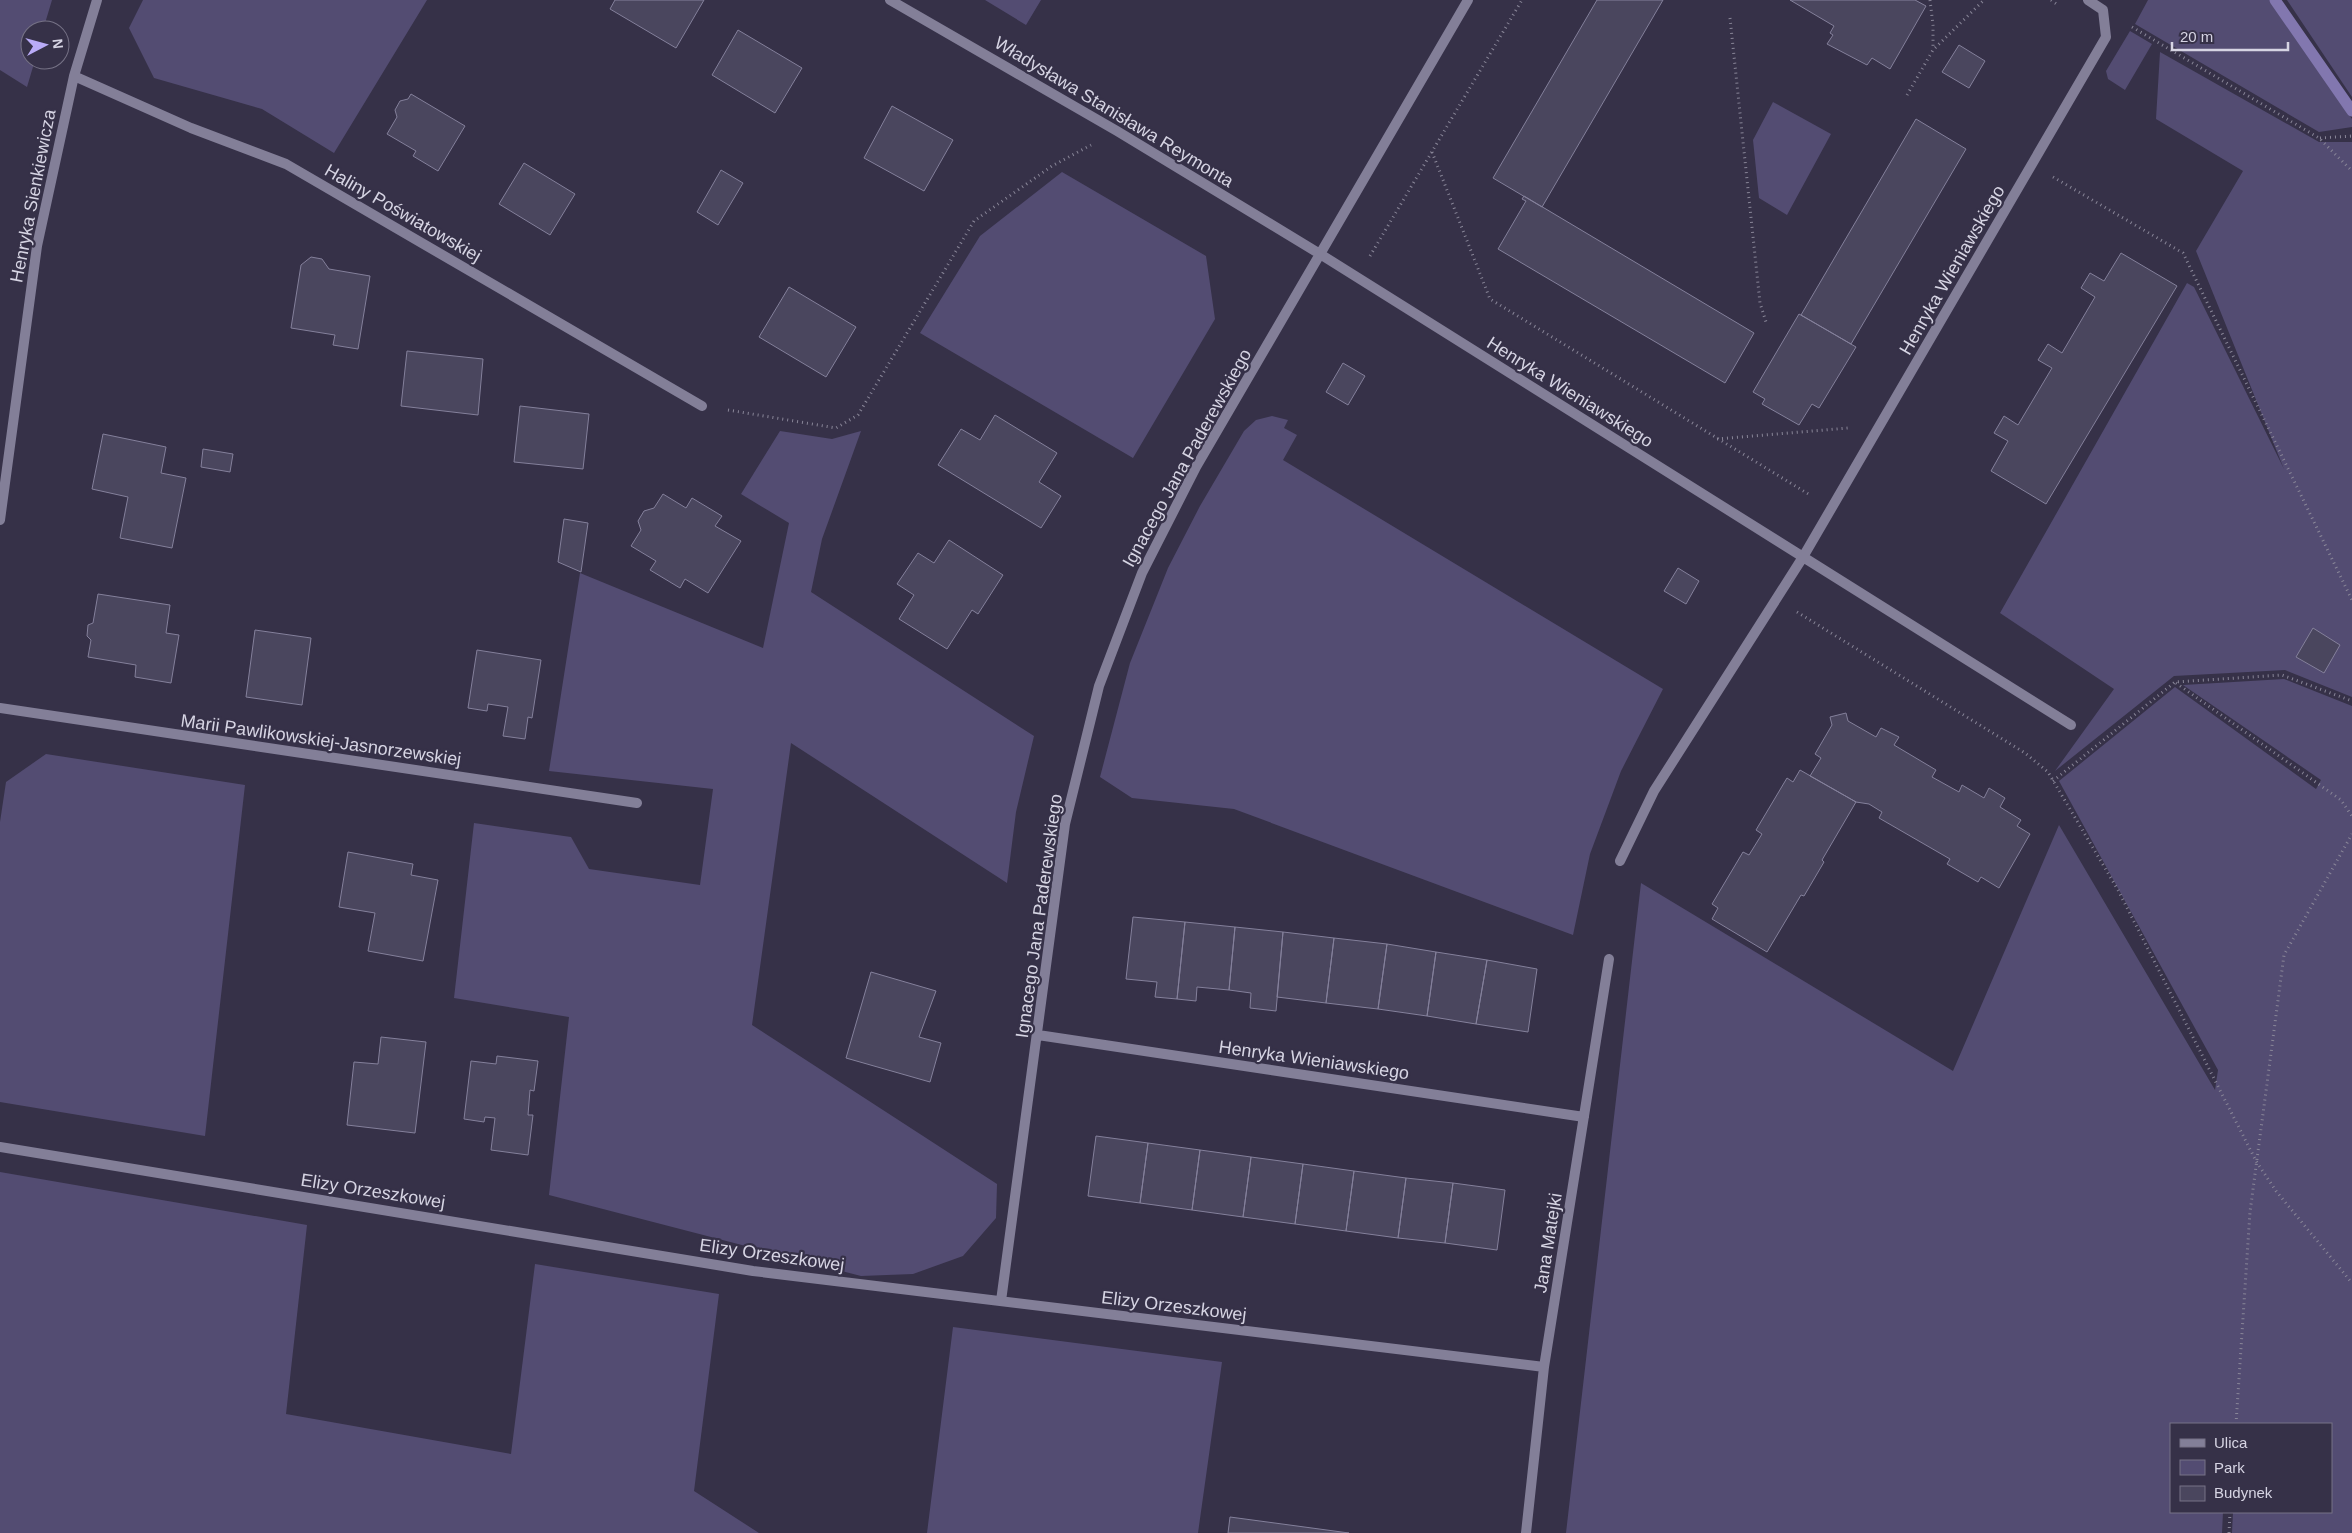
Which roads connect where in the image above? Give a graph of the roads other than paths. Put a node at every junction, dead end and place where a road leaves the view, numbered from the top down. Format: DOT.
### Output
graph roads {
  1 [pos="96,0"];
  2 [pos="890,0"];
  3 [pos="1468,0"];
  4 [pos="2088,0"];
  5 [pos="74,76"];
  6 [pos="1320,254"];
  7 [pos="702,406"];
  8 [pos="0,520"];
  9 [pos="1803,557"];
  10 [pos="0,708"];
  11 [pos="2071,725"];
  12 [pos="637,803"];
  13 [pos="1620,861"];
  14 [pos="1608,960"];
  15 [pos="1038,1035"];
  16 [pos="1584,1117"];
  17 [pos="0,1146"];
  18 [pos="1001,1301"];
  19 [pos="1544,1368"];
  20 [pos="1526,1533"];
  1 -- 5 [label="street, Henryka Sienkiewicza"];
  2 -- 6 [label="street, Władysława Stanisława Reymonta"];
  3 -- 6 [label="street, Ignacego Jana Paderewskiego"];
  4 -- 9 [label="street, Henryka Wieniawskiego"];
  5 -- 7 [label="street, Haliny Poświatowskiej"];
  5 -- 8 [label="street, Henryka Sienkiewicza"];
  6 -- 9 [label="street, Henryka Wieniawskiego"];
  6 -- 15 [label="street, Ignacego Jana Paderewskiego"];
  9 -- 11 [label="street, Henryka Wieniawskiego"];
  9 -- 13 [label="street, Henryka Wieniawskiego"];
  10 -- 12 [label="street, Marii Pawlikowskiej-Jasnorzewskiej"];
  14 -- 16 [label="street, Jana Matejki"];
  15 -- 16 [label="street, Henryka Wieniawskiego"];
  15 -- 18 [label="street, Ignacego Jana Paderewskiego"];
  16 -- 19 [label="street, Jana Matejki"];
  17 -- 18 [label="street, Elizy Orzeszkowej"];
  18 -- 19 [label="street, Elizy Orzeszkowej"];
  19 -- 20 [label="street, Jana Matejki"];
}
